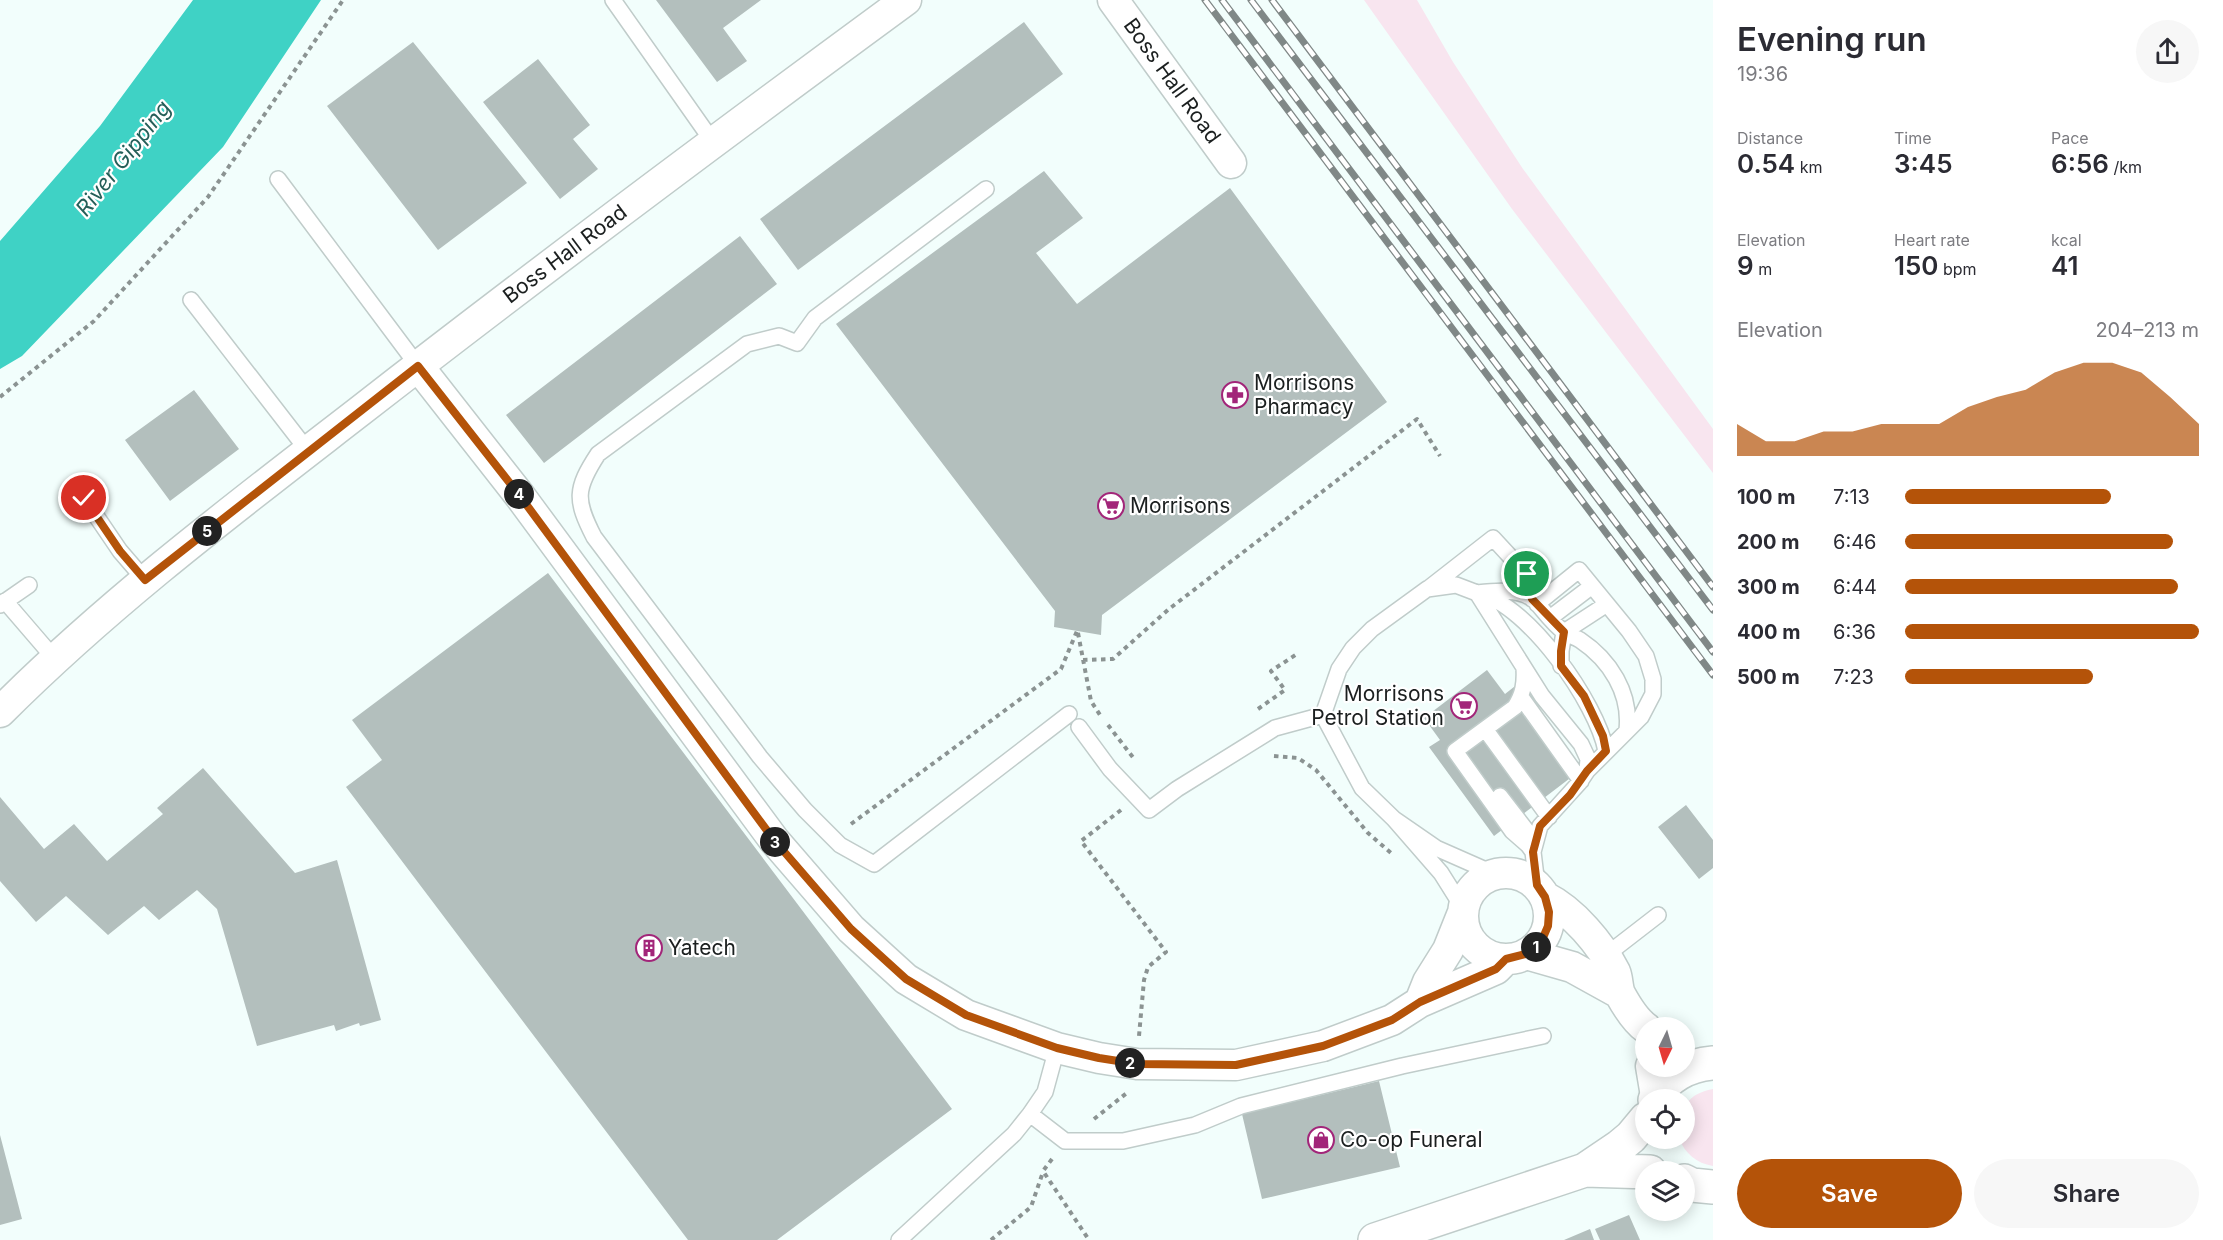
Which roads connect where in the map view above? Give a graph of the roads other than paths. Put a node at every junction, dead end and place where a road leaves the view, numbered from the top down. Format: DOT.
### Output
graph roads {
  1 [pos="906,0"];
  2 [pos="1113,0"];
  3 [pos="617,5"];
  4 [pos="713,142"];
  5 [pos="1231,163"];
  6 [pos="278,179"];
  7 [pos="986,189"];
  8 [pos="191,300"];
  9 [pos="418,366"];
  10 [pos="308,451"];
  11 [pos="84,498"];
  12 [pos="145,580"];
  13 [pos="29,585"];
  14 [pos="1592,586"];
  15 [pos="1427,589"];
  16 [pos="1477,593"];
  17 [pos="1535,601"];
  18 [pos="3,603"];
  19 [pos="1607,604"];
  20 [pos="1550,618"];
  21 [pos="1564,632"];
  22 [pos="54,658"];
  23 [pos="1561,666"];
  24 [pos="1524,668"];
  25 [pos="1518,702"];
  26 [pos="0,712"];
  27 [pos="1069,714"];
  28 [pos="1323,715"];
  29 [pos="1490,726"];
  30 [pos="1078,727"];
  31 [pos="1627,730"];
  32 [pos="1606,751"];
  33 [pos="1580,780"];
  34 [pos="1552,813"];
  35 [pos="1394,819"];
  36 [pos="1534,848"];
  37 [pos="1495,873"];
  38 [pos="1541,891"];
  39 [pos="1462,912"];
  40 [pos="1658,915"];
  41 [pos="1605,956"];
  42 [pos="1516,957"];
  43 [pos="1619,993"];
  44 [pos="1420,1002"];
  45 [pos="1635,1018"];
  46 [pos="1543,1036"];
  47 [pos="1057,1048"];
  48 [pos="1702,1060"];
  49 [pos="1659,1089"];
  50 [pos="1030,1114"];
  51 [pos="1635,1129"];
  52 [pos="1653,1149"];
  53 [pos="1667,1161"];
  54 [pos="1585,1170"];
  55 [pos="1635,1172"];
  56 [pos="899,1240"];
  57 [pos="1375,1240"];
  1 -- 4 [label="street, Boss Hall Road"];
  2 -- 5 [label="street, Boss Hall Road"];
  3 -- 4 [label="lane"];
  4 -- 9 [label="street, Boss Hall Road"];
  6 -- 9 [label="lane"];
  7 -- 27 [label="lane"];
  8 -- 10 [label="lane"];
  9 -- 10 [label="street, Boss Hall Road"];
  9 -- 47 [label="street"];
  10 -- 12 [label="street, Boss Hall Road"];
  11 -- 12 [label="lane"];
  12 -- 22 [label="street, Boss Hall Road"];
  13 -- 18 [label="lane"];
  14 -- 17 [label="lane"];
  14 -- 19 [label="lane"];
  14 -- 20 [label="lane"];
  15 -- 16 [label="lane"];
  15 -- 17 [label="lane"];
  15 -- 28 [label="lane"];
  16 -- 17 [label="lane"];
  16 -- 23 [label="lane"];
  16 -- 24 [label="lane"];
  17 -- 20 [label="lane"];
  18 -- 22 [label="lane"];
  19 -- 21 [label="lane"];
  19 -- 31 [label="lane"];
  20 -- 21 [label="lane"];
  21 -- 23 [label="lane"];
  21 -- 31 [label="lane"];
  22 -- 26 [label="street, Boss Hall Road"];
  23 -- 32 [label="lane"];
  24 -- 25 [label="lane"];
  24 -- 33 [label="lane"];
  25 -- 29 [label="lane"];
  25 -- 33 [label="lane"];
  28 -- 30 [label="lane"];
  28 -- 35 [label="lane"];
  29 -- 34 [label="lane"];
  29 -- 36 [label="lane"];
  31 -- 32 [label="lane"];
  32 -- 33 [label="lane"];
  33 -- 34 [label="lane"];
  34 -- 36 [label="lane"];
  35 -- 37 [label="lane"];
  35 -- 39 [label="lane"];
  36 -- 38 [label="lane"];
  37 -- 38 [label="street"];
  37 -- 39 [label="street"];
  38 -- 41 [label="street"];
  38 -- 42 [label="street"];
  39 -- 42 [label="street"];
  39 -- 44 [label="street"];
  40 -- 41 [label="lane"];
  41 -- 43 [label="street"];
  42 -- 43 [label="street"];
  42 -- 44 [label="street"];
  43 -- 45 [label="street"];
  44 -- 47 [label="street"];
  46 -- 50 [label="lane"];
  47 -- 50 [label="lane"];
  48 -- 49 [label="street"];
  50 -- 56 [label="lane"];
  51 -- 54 [label="street"];
  52 -- 53 [label="street"];
  54 -- 55 [label="street"];
  54 -- 57 [label="street"];
}
